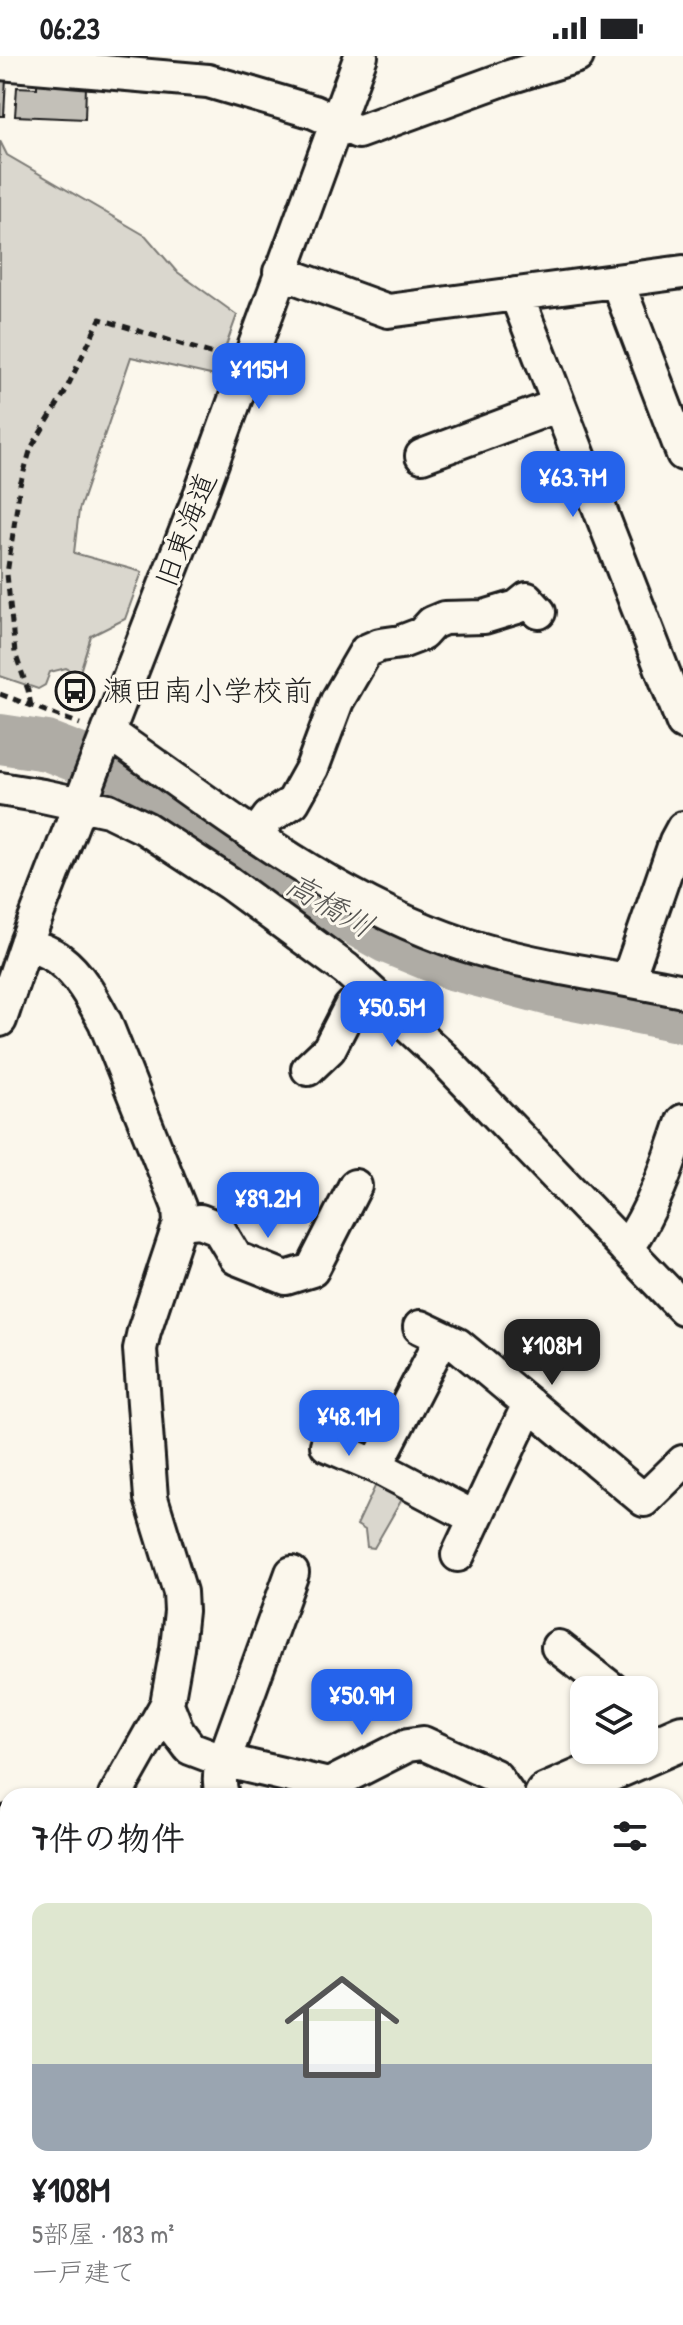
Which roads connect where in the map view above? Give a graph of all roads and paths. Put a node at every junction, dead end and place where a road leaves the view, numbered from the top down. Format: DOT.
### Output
graph roads {
  1 [pos="361,56"];
  2 [pos="577,56"];
  3 [pos="0,63"];
  4 [pos="99,64"];
  5 [pos="208,68"];
  6 [pos="337,122"];
  7 [pos="280,272"];
  8 [pos="683,272"];
  9 [pos="617,281"];
  10 [pos="516,294"];
  11 [pos="246,365"];
  12 [pos="559,405"];
  13 [pos="675,409"];
  14 [pos="683,454"];
  15 [pos="422,456"];
  16 [pos="539,612"];
  17 [pos="0,694"];
  18 [pos="31,706"];
  19 [pos="683,723"];
  20 [pos="105,739"];
  21 [pos="0,789"];
  22 [pos="83,797"];
  23 [pos="683,828"];
  24 [pos="256,835"];
  25 [pos="26,943"];
  26 [pos="628,979"];
  27 [pos="368,989"];
  28 [pos="683,991"];
  29 [pos="3,1000"];
  30 [pos="308,1069"];
  31 [pos="683,1121"];
  32 [pos="355,1186"];
  33 [pos="180,1223"];
  34 [pos="626,1249"];
  35 [pos="683,1308"];
  36 [pos="529,1404"];
  37 [pos="327,1445"];
  38 [pos="683,1462"];
  39 [pos="376,1466"];
  40 [pos="475,1518"];
  41 [pos="458,1555"];
  42 [pos="292,1573"];
  43 [pos="558,1647"];
  44 [pos="595,1676"];
  45 [pos="167,1704"];
  46 [pos="659,1740"];
  47 [pos="222,1760"];
  48 [pos="120,1788"];
  49 [pos="220,1788"];
  50 [pos="503,1788"];
  51 [pos="563,1788"];
  1 -- 6 [label="street, 旧東海道"];
  2 -- 6 [label="street"];
  3 -- 4 [label="street"];
  4 -- 5 [label="street"];
  5 -- 6 [label="street"];
  6 -- 7 [label="street, 旧東海道"];
  7 -- 10 [label="street"];
  7 -- 11 [label="street, 旧東海道"];
  8 -- 9 [label="street"];
  9 -- 10 [label="street"];
  9 -- 13 [label="street"];
  10 -- 12 [label="street"];
  11 -- 18 [label="path"];
  11 -- 20 [label="street, 旧東海道"];
  12 -- 15 [label="street"];
  12 -- 19 [label="street"];
  13 -- 14 [label="street"];
  16 -- 24 [label="street"];
  17 -- 18 [label="path"];
  18 -- 20 [label="path"];
  20 -- 22 [label="street, 旧東海道"];
  20 -- 24 [label="street"];
  21 -- 22 [label="street"];
  22 -- 25 [label="street, 旧東海道"];
  22 -- 27 [label="street"];
  23 -- 26 [label="street"];
  24 -- 26 [label="street"];
  25 -- 29 [label="street, 旧東海道"];
  25 -- 33 [label="street"];
  26 -- 28 [label="street"];
  27 -- 30 [label="street"];
  27 -- 34 [label="street"];
  31 -- 34 [label="street"];
  32 -- 33 [label="street"];
  33 -- 45 [label="street"];
  34 -- 35 [label="street"];
  36 -- 38 [label="street"];
  36 -- 39 [label="street"];
  36 -- 40 [label="street"];
  37 -- 39 [label="street"];
  39 -- 40 [label="street"];
  40 -- 41 [label="street"];
  42 -- 47 [label="street"];
  43 -- 44 [label="street"];
  45 -- 47 [label="street"];
  45 -- 48 [label="street"];
  46 -- 51 [label="highway"];
  47 -- 49 [label="street"];
  47 -- 50 [label="street"];
}
